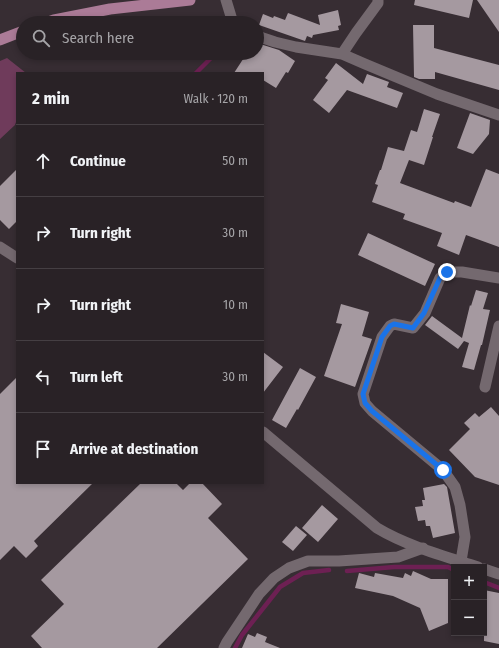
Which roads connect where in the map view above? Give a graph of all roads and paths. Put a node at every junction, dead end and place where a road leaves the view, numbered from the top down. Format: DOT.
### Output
graph roads {
  1 [pos="190,0"];
  2 [pos="226,0"];
  3 [pos="378,0"];
  4 [pos="73,16"];
  5 [pos="231,16"];
  6 [pos="16,34"];
  7 [pos="264,38"];
  8 [pos="0,40"];
  9 [pos="342,54"];
  10 [pos="499,115"];
  11 [pos="0,247"];
  12 [pos="16,257"];
  13 [pos="499,278"];
  14 [pos="499,326"];
  15 [pos="485,387"];
  16 [pos="264,433"];
  17 [pos="422,548"];
  18 [pos="461,561"];
  19 [pos="470,564"];
  20 [pos="487,570"];
  21 [pos="499,574"];
  22 [pos="224,648"];
  1 -- 4 [label="main road"];
  2 -- 5 [label="street"];
  3 -- 9 [label="street"];
  6 -- 8 [label="main road"];
  7 -- 9 [label="street"];
  9 -- 10 [label="street"];
  11 -- 12 [label="street"];
  13 -- 18 [label="street"];
  14 -- 15 [label="street"];
  16 -- 17 [label="street"];
  17 -- 18 [label="street"];
  17 -- 22 [label="street"];
  18 -- 19 [label="street"];
  20 -- 21 [label="street"];
}
